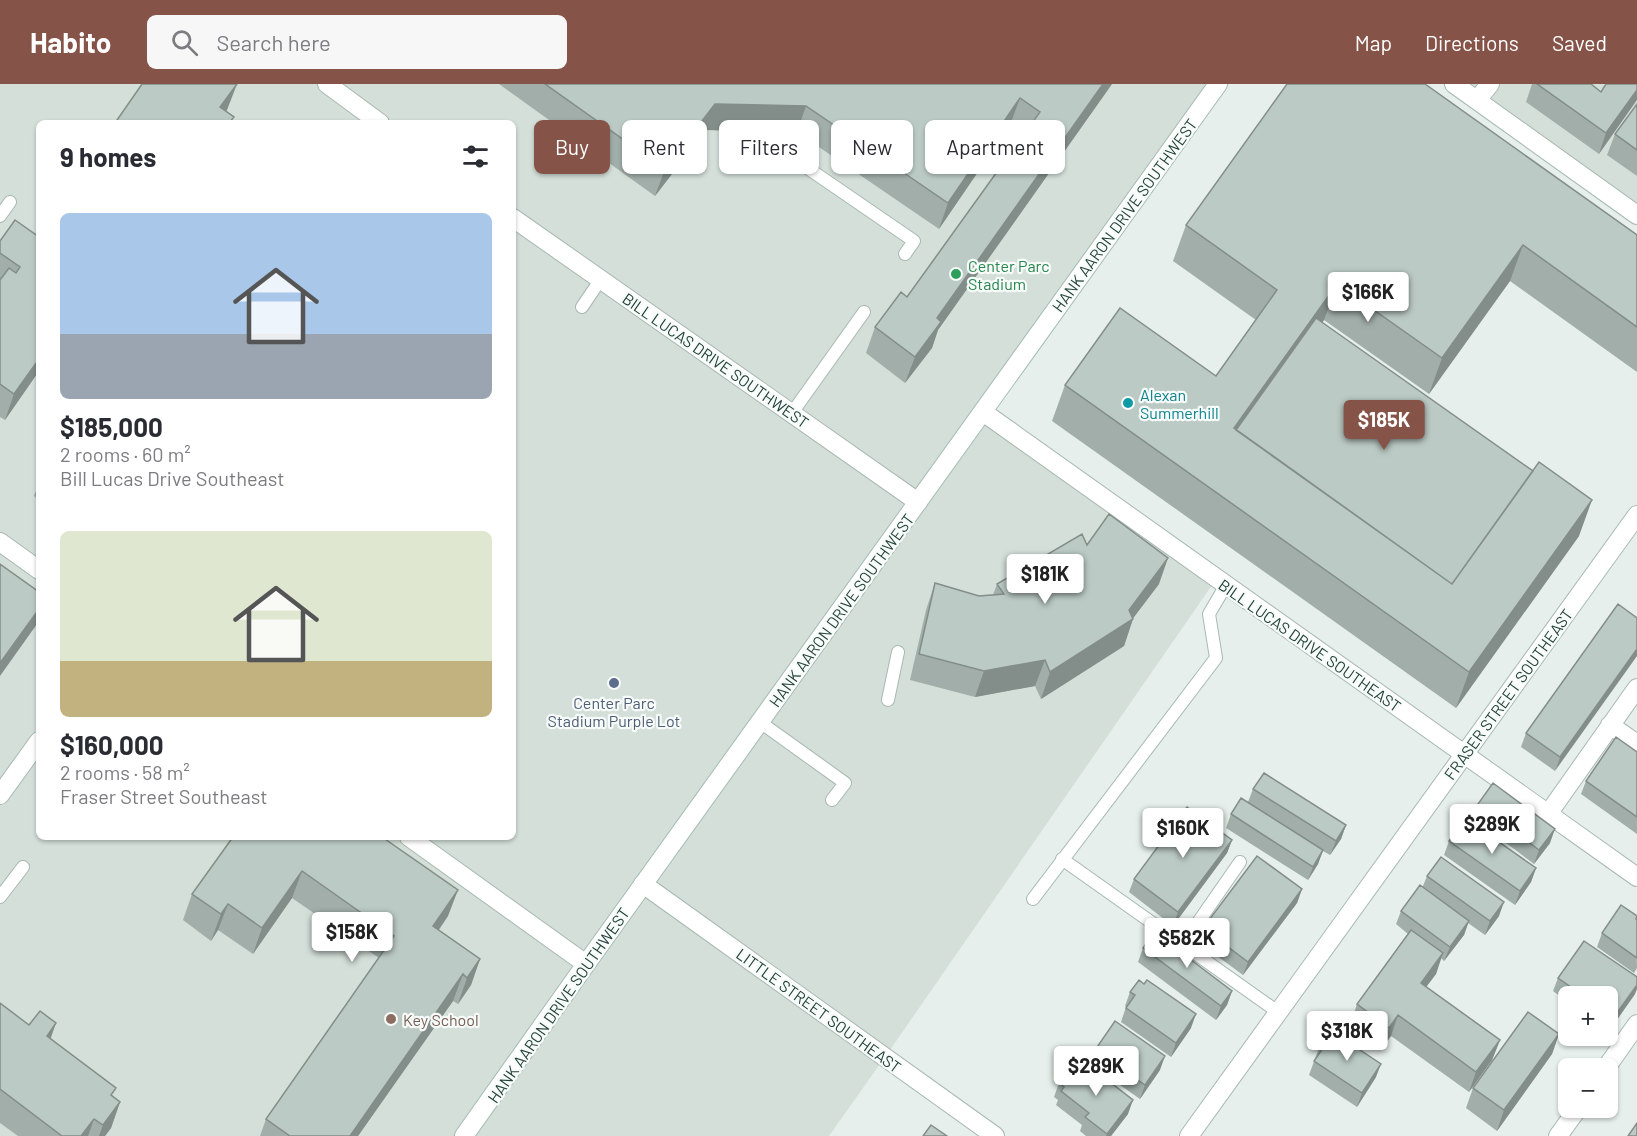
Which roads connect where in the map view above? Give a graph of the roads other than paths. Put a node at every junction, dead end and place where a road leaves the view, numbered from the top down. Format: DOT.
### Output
graph roads {
  1 [pos="327,84"];
  2 [pos="1218,84"];
  3 [pos="1454,84"];
  4 [pos="1490,84"];
  5 [pos="1477,100"];
  6 [pos="376,120"];
  7 [pos="816,174"];
  8 [pos="10,202"];
  9 [pos="1637,215"];
  10 [pos="0,216"];
  11 [pos="516,220"];
  12 [pos="905,254"];
  13 [pos="601,279"];
  14 [pos="582,307"];
  15 [pos="864,312"];
  16 [pos="983,412"];
  17 [pos="792,413"];
  18 [pos="918,502"];
  19 [pos="1637,515"];
  20 [pos="0,542"];
  21 [pos="36,568"];
  22 [pos="1226,585"];
  23 [pos="898,652"];
  24 [pos="1637,688"];
  25 [pos="888,700"];
  26 [pos="760,722"];
  27 [pos="1610,725"];
  28 [pos="1637,744"];
  29 [pos="36,745"];
  30 [pos="1465,755"];
  31 [pos="0,795"];
  32 [pos="832,800"];
  33 [pos="1548,814"];
  34 [pos="413,840"];
  35 [pos="1062,859"];
  36 [pos="1240,862"];
  37 [pos="23,867"];
  38 [pos="1637,877"];
  39 [pos="643,884"];
  40 [pos="0,897"];
  41 [pos="1033,899"];
  42 [pos="1183,944"];
  43 [pos="586,964"];
  44 [pos="1278,1012"];
  45 [pos="1637,1024"];
  46 [pos="1613,1058"];
  47 [pos="1571,1118"];
  48 [pos="464,1136"];
  49 [pos="995,1136"];
  50 [pos="1190,1136"];
  51 [pos="1558,1136"];
  1 -- 6 [label="street"];
  2 -- 16 [label="street, HANK AARON DRIVE SOUTHWEST"];
  3 -- 5 [label="street"];
  4 -- 5 [label="street"];
  5 -- 9 [label="street"];
  7 -- 12 [label="lane"];
  8 -- 10 [label="lane"];
  11 -- 13 [label="street, BILL LUCAS DRIVE SOUTHWEST"];
  13 -- 14 [label="lane"];
  13 -- 17 [label="street, BILL LUCAS DRIVE SOUTHWEST"];
  15 -- 17 [label="lane"];
  16 -- 18 [label="street, HANK AARON DRIVE SOUTHWEST"];
  16 -- 22 [label="street, BILL LUCAS DRIVE SOUTHEAST"];
  17 -- 18 [label="street, BILL LUCAS DRIVE SOUTHWEST"];
  18 -- 26 [label="street, HANK AARON DRIVE SOUTHWEST"];
  19 -- 30 [label="street, FRASER STREET SOUTHEAST"];
  20 -- 21 [label="street"];
  22 -- 30 [label="street, BILL LUCAS DRIVE SOUTHEAST"];
  22 -- 35 [label="lane"];
  23 -- 25 [label="lane"];
  24 -- 27 [label="street"];
  26 -- 32 [label="lane"];
  26 -- 39 [label="street, HANK AARON DRIVE SOUTHWEST"];
  27 -- 28 [label="street"];
  27 -- 33 [label="street"];
  29 -- 31 [label="street"];
  30 -- 33 [label="street, BILL LUCAS DRIVE SOUTHEAST"];
  30 -- 44 [label="street, FRASER STREET SOUTHEAST"];
  33 -- 38 [label="street, BILL LUCAS DRIVE SOUTHEAST"];
  34 -- 43 [label="street"];
  35 -- 41 [label="lane"];
  35 -- 42 [label="lane"];
  36 -- 42 [label="lane"];
  37 -- 40 [label="lane"];
  39 -- 43 [label="street, HANK AARON DRIVE SOUTHWEST"];
  39 -- 49 [label="street, LITTLE STREET SOUTHEAST"];
  42 -- 44 [label="lane"];
  43 -- 48 [label="street, HANK AARON DRIVE SOUTHWEST"];
  44 -- 50 [label="street, FRASER STREET SOUTHEAST"];
  45 -- 46 [label="street"];
  47 -- 51 [label="street"];
}
